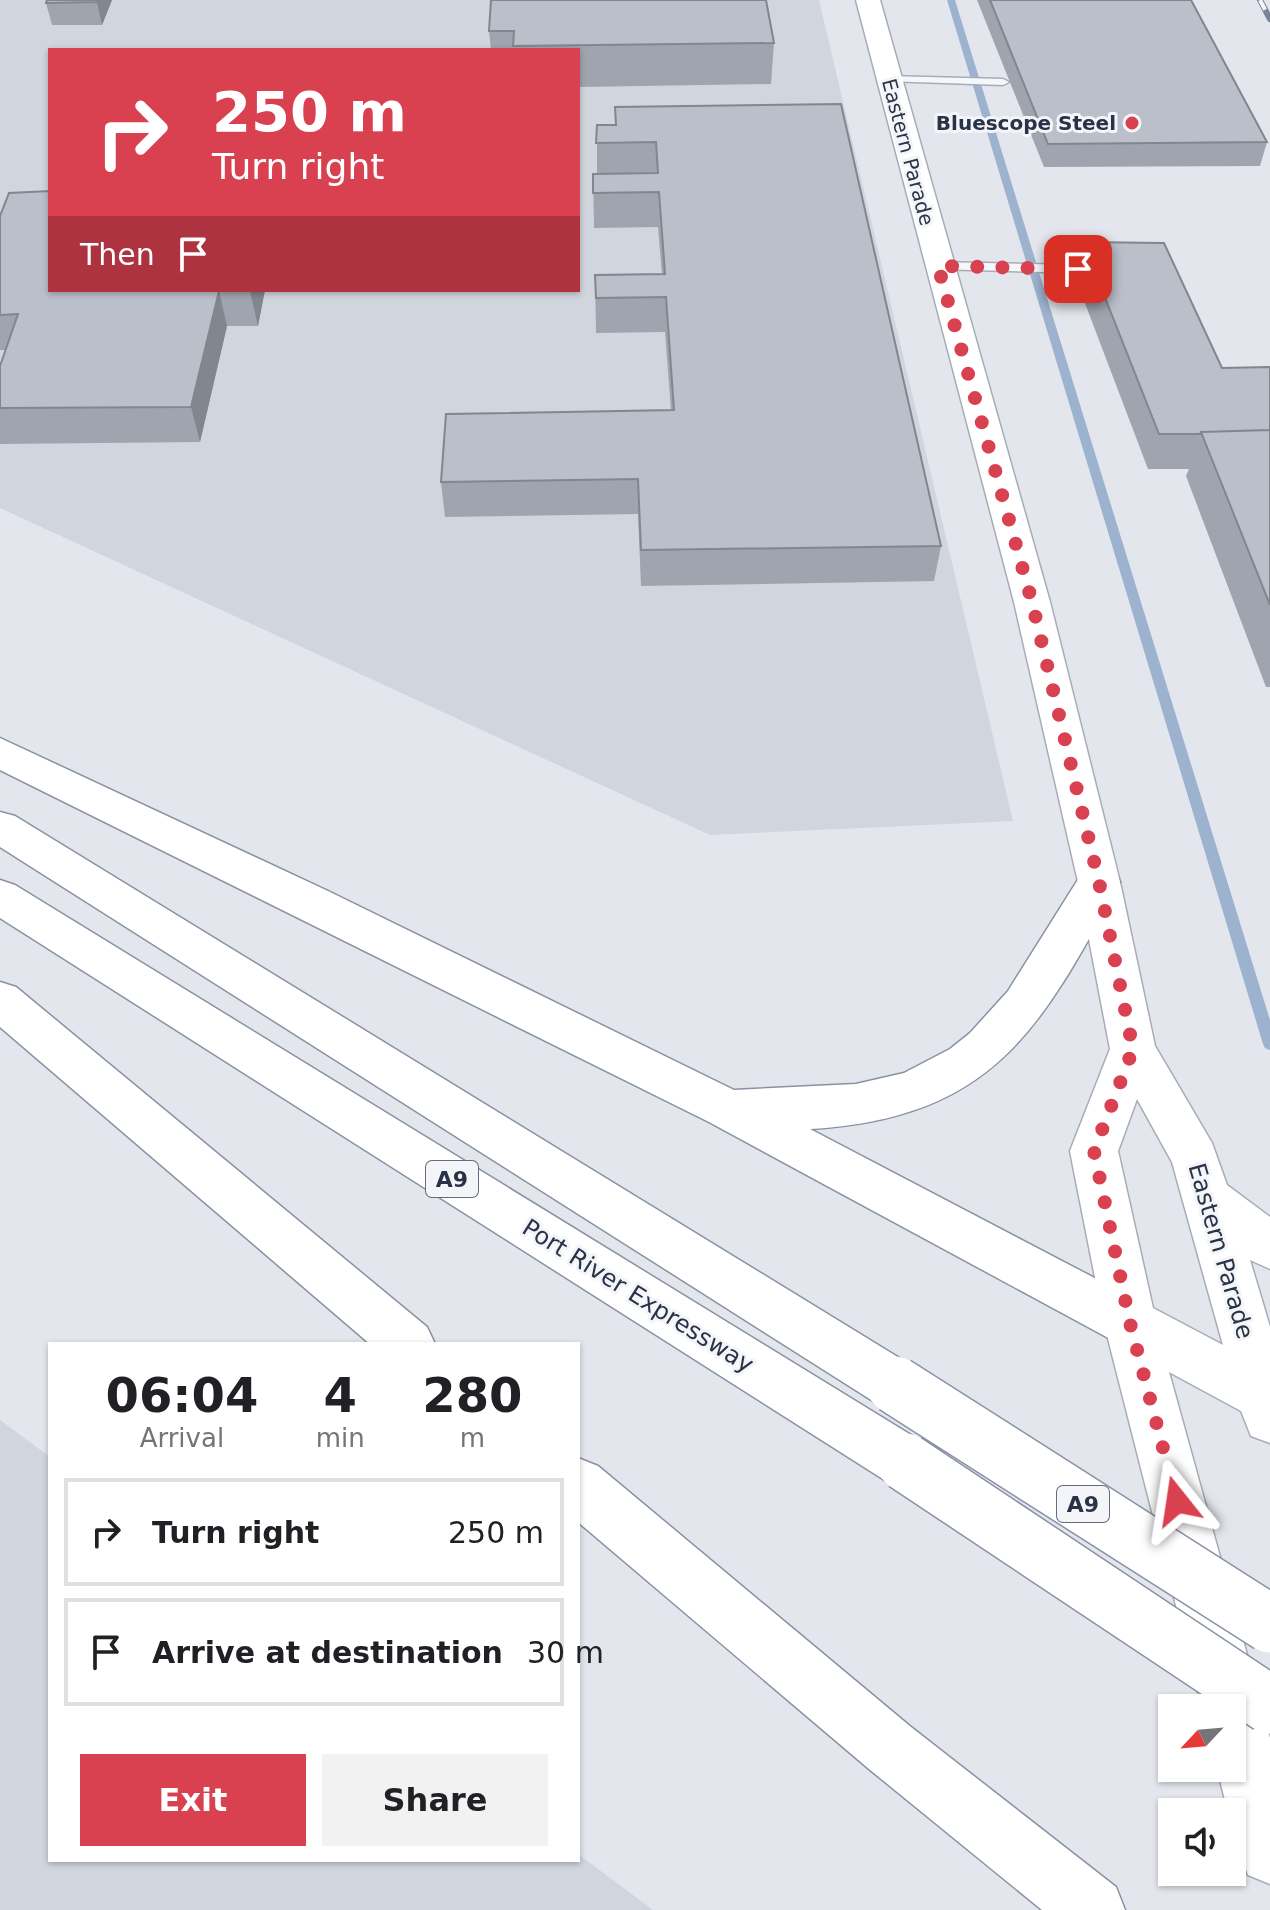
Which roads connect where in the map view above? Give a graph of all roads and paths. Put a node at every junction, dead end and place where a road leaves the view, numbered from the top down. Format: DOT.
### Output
graph roads {
  1 [pos="868,0"];
  2 [pos="888,79"];
  3 [pos="1003,82"];
  4 [pos="938,266"];
  5 [pos="1078,269"];
  6 [pos="0,752"];
  7 [pos="0,827"];
  8 [pos="1099,882"];
  9 [pos="0,897"];
  10 [pos="0,1000"];
  11 [pos="1133,1049"];
  12 [pos="726,1108"];
  13 [pos="1210,1201"];
  14 [pos="1270,1246"];
  15 [pos="1130,1323"];
  16 [pos="407,1342"];
  17 [pos="1268,1403"];
  18 [pos="580,1488"];
  19 [pos="1270,1624"];
  20 [pos="1228,1694"];
  21 [pos="1270,1705"];
  22 [pos="1246,1761"];
  23 [pos="1270,1853"];
  24 [pos="1093,1910"];
  1 -- 2 [label="main road, Eastern Parade"];
  2 -- 3 [label="lane"];
  2 -- 4 [label="main road, Eastern Parade"];
  4 -- 5 [label="lane"];
  4 -- 8 [label="main road, Eastern Parade"];
  6 -- 12 [label="main road"];
  7 -- 19 [label="main road, A9, bridge"];
  8 -- 11 [label="main road, Eastern Parade"];
  8 -- 12 [label="main road"];
  9 -- 21 [label="main road, Port River Expressway / A9, bridge"];
  10 -- 16 [label="main road"];
  11 -- 13 [label="main road, Eastern Parade"];
  11 -- 15 [label="main road"];
  12 -- 15 [label="main road"];
  13 -- 14 [label="main road"];
  13 -- 17 [label="main road, Eastern Parade"];
  15 -- 17 [label="main road"];
  15 -- 20 [label="main road"];
  18 -- 24 [label="main road"];
  22 -- 23 [label="main road"];
}
